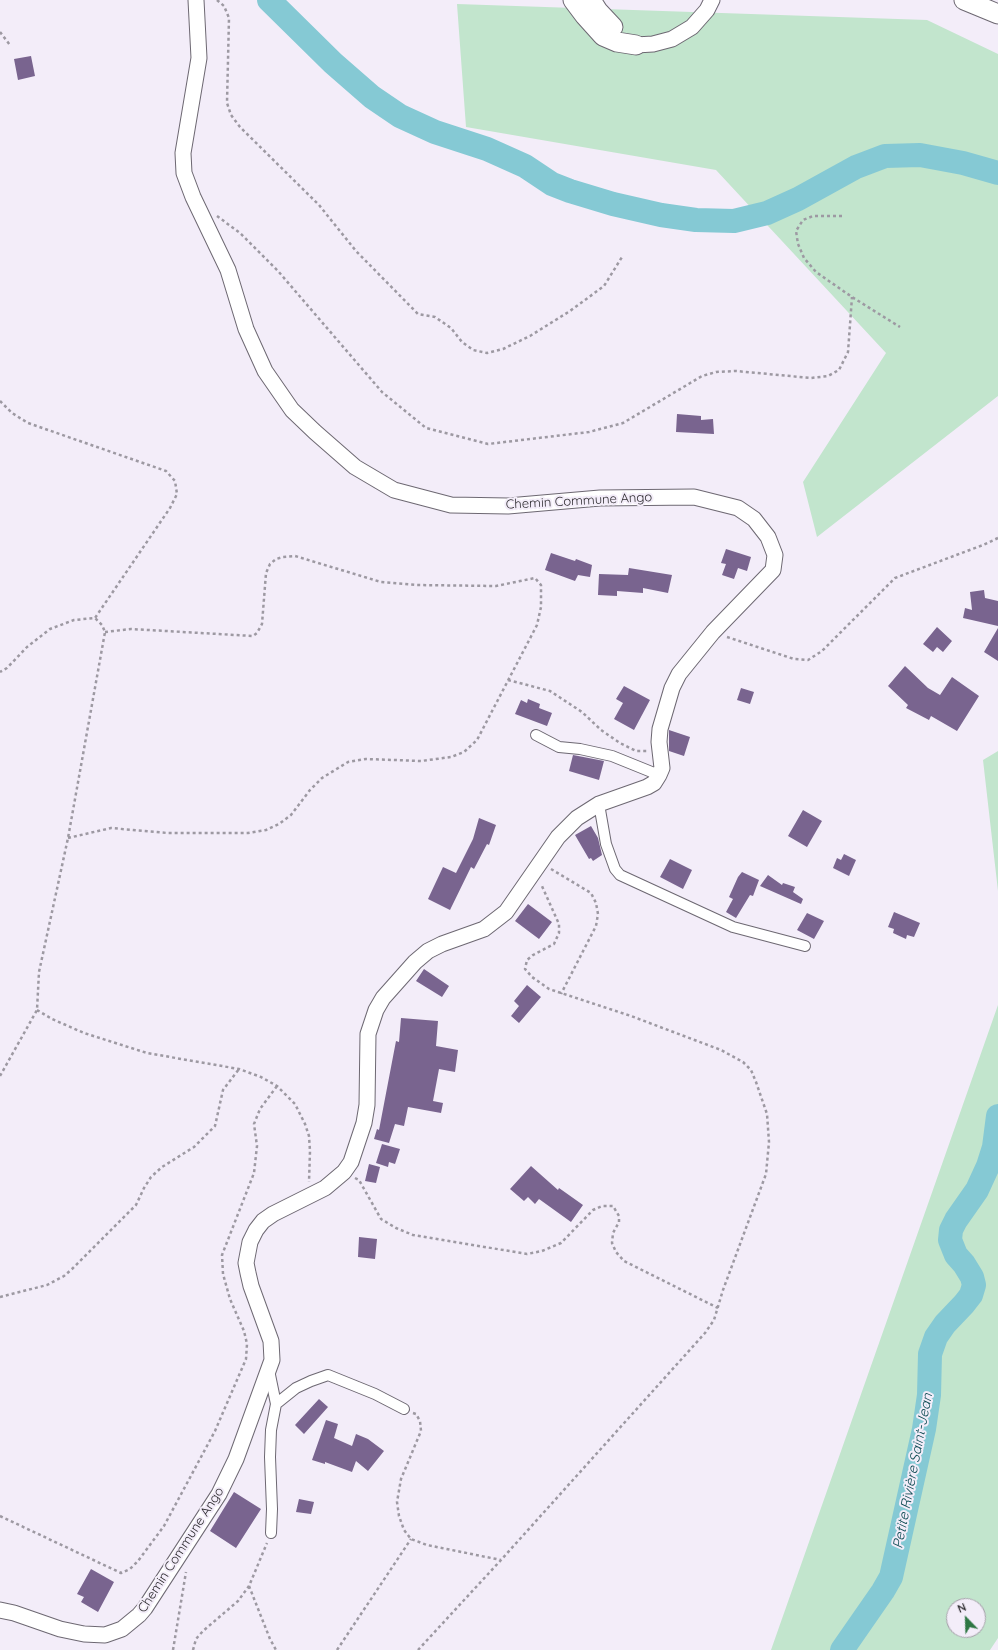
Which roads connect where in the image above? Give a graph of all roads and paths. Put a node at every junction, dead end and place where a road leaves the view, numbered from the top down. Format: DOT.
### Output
graph roads {
  1 [pos="196,0"];
  2 [pos="217,0"];
  3 [pos="573,0"];
  4 [pos="591,0"];
  5 [pos="712,0"];
  6 [pos="964,0"];
  7 [pos="998,14"];
  8 [pos="0,32"];
  9 [pos="10,45"];
  10 [pos="636,45"];
  11 [pos="217,215"];
  12 [pos="842,216"];
  13 [pos="622,257"];
  14 [pos="852,297"];
  15 [pos="900,327"];
  16 [pos="0,402"];
  17 [pos="998,538"];
  18 [pos="95,618"];
  19 [pos="105,632"];
  20 [pos="713,632"];
  21 [pos="0,672"];
  22 [pos="508,680"];
  23 [pos="536,735"];
  24 [pos="659,751"];
  25 [pos="659,776"];
  26 [pos="599,804"];
  27 [pos="68,838"];
  28 [pos="538,867"];
  29 [pos="805,946"];
  30 [pos="562,994"];
  31 [pos="37,1010"];
  32 [pos="239,1069"];
  33 [pos="0,1076"];
  34 [pos="277,1086"];
  35 [pos="344,1172"];
  36 [pos="308,1197"];
  37 [pos="0,1297"];
  38 [pos="718,1308"];
  39 [pos="268,1369"];
  40 [pos="276,1404"];
  41 [pos="404,1409"];
  42 [pos="0,1516"];
  43 [pos="271,1533"];
  44 [pos="411,1539"];
  45 [pos="501,1560"];
  46 [pos="187,1565"];
  47 [pos="249,1586"];
  48 [pos="0,1610"];
  49 [pos="172,1650"];
  50 [pos="193,1650"];
  51 [pos="276,1650"];
  52 [pos="337,1650"];
  53 [pos="418,1650"];
  1 -- 20 [label="street, Chemin Commune Ango"];
  2 -- 13 [label="path"];
  3 -- 10 [label="highway"];
  4 -- 10 [label="highway"];
  5 -- 10 [label="street"];
  6 -- 7 [label="highway"];
  8 -- 9 [label="path"];
  11 -- 14 [label="path"];
  12 -- 14 [label="path"];
  14 -- 15 [label="path"];
  16 -- 18 [label="path"];
  17 -- 20 [label="path"];
  18 -- 19 [label="path"];
  18 -- 21 [label="path"];
  19 -- 22 [label="path"];
  19 -- 27 [label="path"];
  20 -- 24 [label="street, Chemin Commune Ango"];
  22 -- 24 [label="path"];
  22 -- 27 [label="path"];
  23 -- 25 [label="street"];
  24 -- 25 [label="street, Chemin Commune Ango"];
  25 -- 26 [label="street, Chemin Commune Ango"];
  26 -- 28 [label="street, Chemin Commune Ango"];
  26 -- 29 [label="street"];
  27 -- 31 [label="path"];
  28 -- 30 [label="path"];
  28 -- 30 [label="path"];
  28 -- 35 [label="street, Chemin Commune Ango"];
  30 -- 38 [label="path"];
  31 -- 32 [label="path"];
  31 -- 33 [label="path"];
  32 -- 34 [label="path"];
  32 -- 37 [label="path"];
  34 -- 36 [label="path"];
  34 -- 42 [label="path"];
  35 -- 36 [label="street, Chemin Commune Ango"];
  35 -- 38 [label="path"];
  36 -- 39 [label="street, Chemin Commune Ango"];
  38 -- 45 [label="path"];
  39 -- 40 [label="street, Chemin Commune Ango"];
  39 -- 48 [label="street, Chemin Commune Ango"];
  40 -- 41 [label="street"];
  40 -- 43 [label="street, Chemin Commune Ango"];
  41 -- 44 [label="path"];
  43 -- 47 [label="path"];
  44 -- 45 [label="path"];
  44 -- 52 [label="path"];
  45 -- 53 [label="path"];
  46 -- 49 [label="path"];
  47 -- 50 [label="path"];
  47 -- 51 [label="path"];
}
